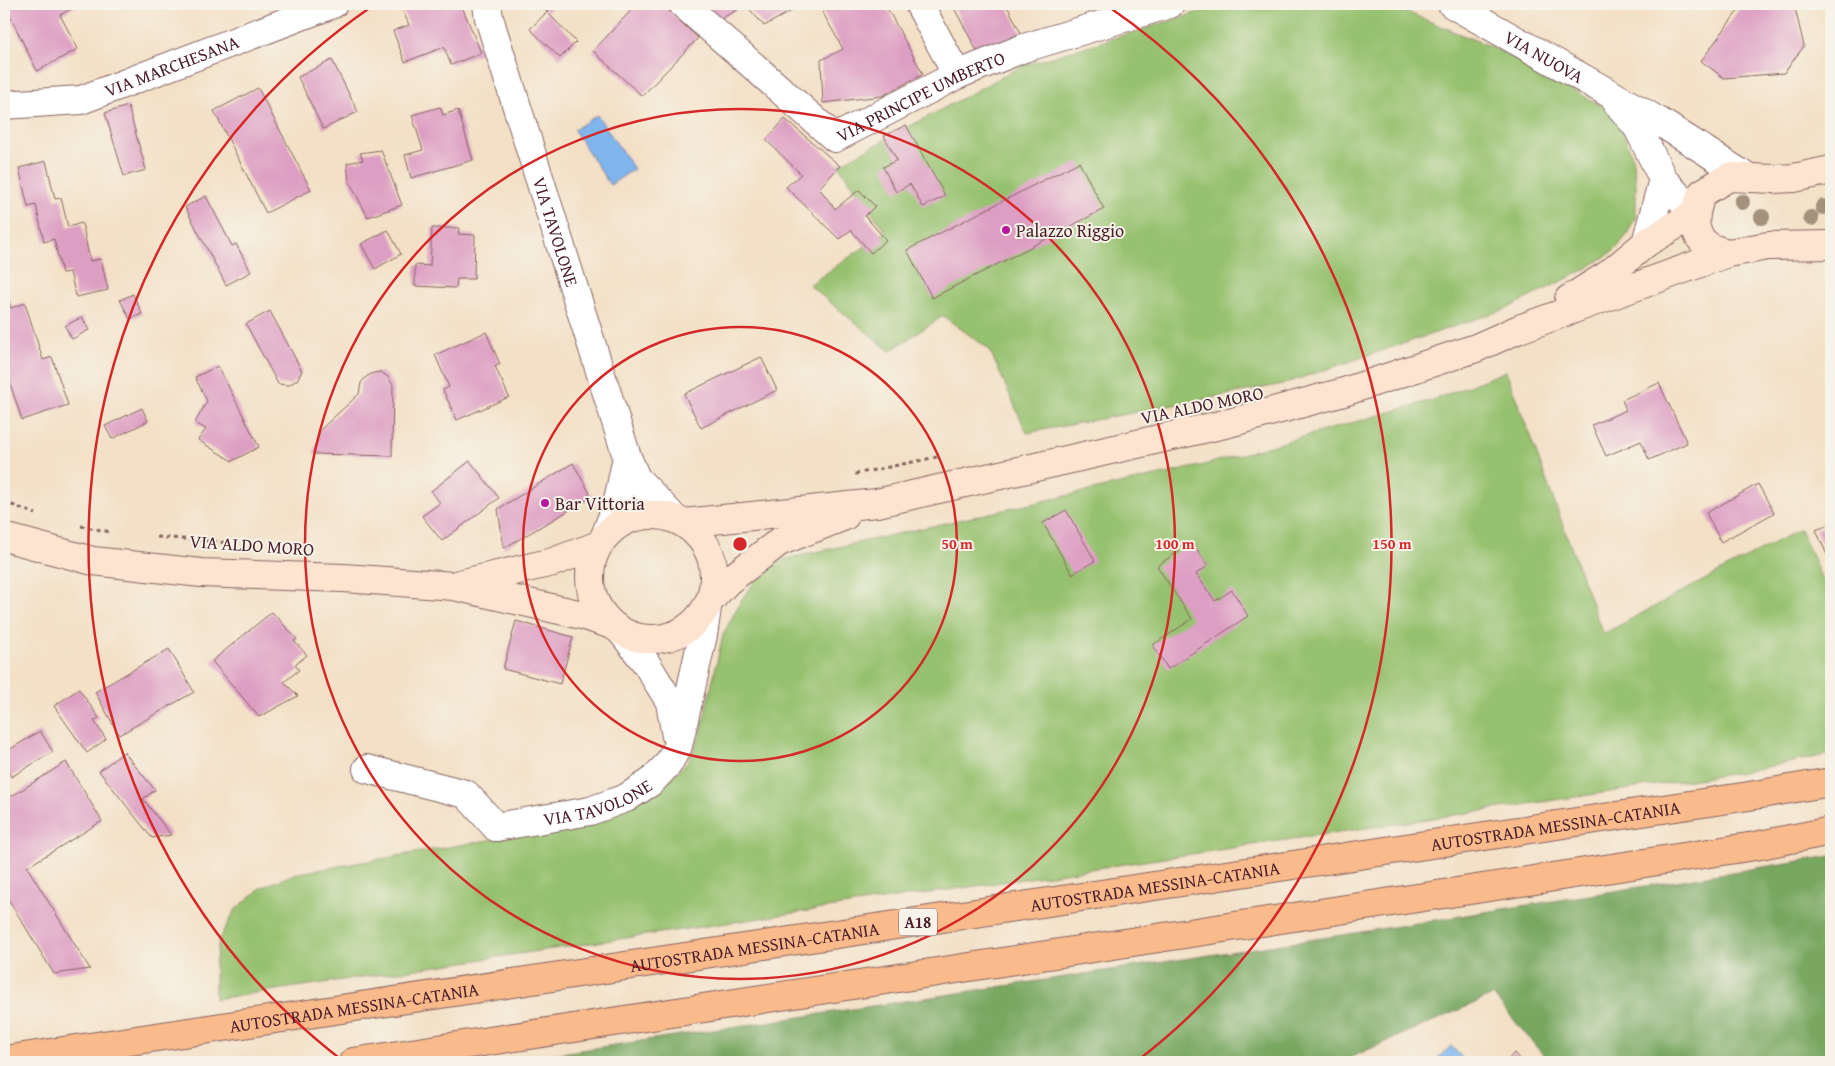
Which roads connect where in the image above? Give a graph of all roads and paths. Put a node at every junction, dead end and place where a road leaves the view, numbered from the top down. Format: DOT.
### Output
graph roads {
  1 [pos="333,4"];
  2 [pos="487,4"];
  3 [pos="683,4"];
  4 [pos="919,4"];
  5 [pos="1170,4"];
  6 [pos="1452,4"];
  7 [pos="957,75"];
  8 [pos="1611,95"];
  9 [pos="4,105"];
  10 [pos="1831,170"];
  11 [pos="1748,178"];
  12 [pos="1663,179"];
  13 [pos="1694,214"];
  14 [pos="1646,243"];
  15 [pos="1828,247"];
  16 [pos="1728,253"];
  17 [pos="1519,329"];
  18 [pos="627,457"];
  19 [pos="940,457"];
  20 [pos="854,475"];
  21 [pos="4,502"];
  22 [pos="877,503"];
  23 [pos="38,514"];
  24 [pos="679,521"];
  25 [pos="74,524"];
  26 [pos="119,534"];
  27 [pos="4,537"];
  28 [pos="155,537"];
  29 [pos="602,540"];
  30 [pos="236,543"];
  31 [pos="454,586"];
  32 [pos="709,603"];
  33 [pos="617,628"];
  34 [pos="678,746"];
  35 [pos="367,769"];
  36 [pos="1831,782"];
  37 [pos="1831,831"];
  38 [pos="4,1060"];
  39 [pos="353,1062"];
  1 -- 9 [label="street, VIA MARCHESANA"];
  2 -- 18 [label="street, VIA TAVOLONE"];
  3 -- 7 [label="street, VIA PRINCIPE UMBERTO"];
  4 -- 7 [label="street"];
  5 -- 7 [label="street, VIA PRINCIPE UMBERTO"];
  6 -- 8 [label="street, VIA NUOVA"];
  8 -- 11 [label="street, VIA NUOVA"];
  8 -- 12 [label="street"];
  10 -- 11 [label="main road"];
  11 -- 13 [label="main road"];
  12 -- 13 [label="street"];
  12 -- 14 [label="street"];
  13 -- 14 [label="main road"];
  13 -- 16 [label="main road"];
  14 -- 17 [label="main road"];
  15 -- 16 [label="main road"];
  16 -- 17 [label="main road"];
  17 -- 22 [label="main road, VIA ALDO MORO"];
  18 -- 24 [label="street, VIA TAVOLONE"];
  18 -- 29 [label="street"];
  19 -- 20 [label="path"];
  21 -- 23 [label="path"];
  22 -- 24 [label="main road"];
  22 -- 32 [label="main road"];
  24 -- 29 [label="main road"];
  24 -- 32 [label="main road"];
  25 -- 26 [label="path"];
  27 -- 31 [label="main road, VIA ALDO MORO"];
  28 -- 30 [label="path, VIA ALDO MORO"];
  29 -- 31 [label="main road"];
  29 -- 33 [label="main road"];
  31 -- 33 [label="main road"];
  32 -- 33 [label="main road"];
  32 -- 34 [label="street, VIA TAVOLONE"];
  33 -- 34 [label="street"];
  34 -- 35 [label="street, VIA TAVOLONE"];
  36 -- 38 [label="highway, AUTOSTRADA MESSINA-CATANIA / A18"];
  37 -- 39 [label="highway"];
}
